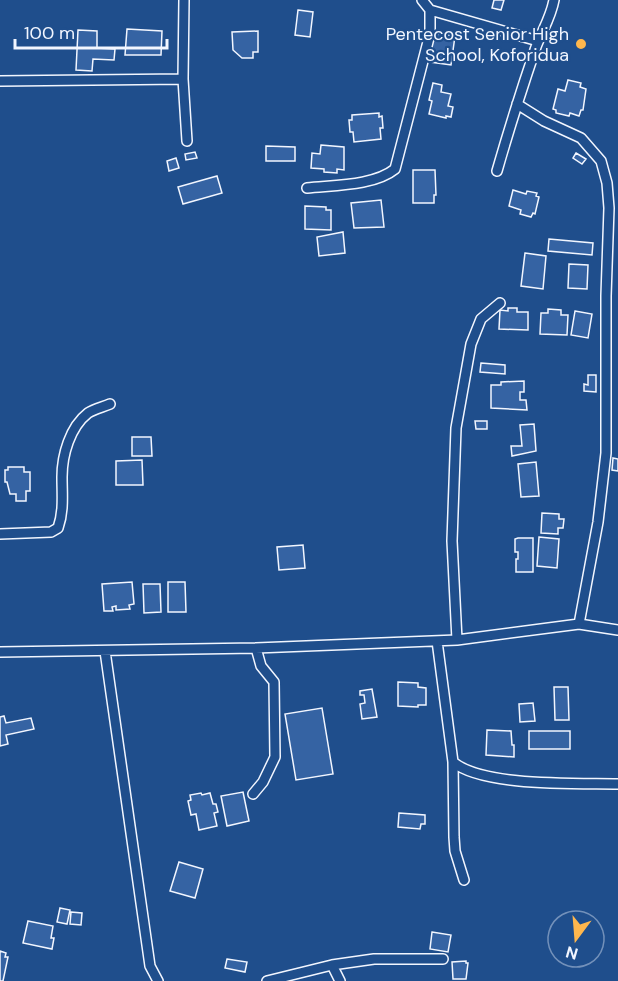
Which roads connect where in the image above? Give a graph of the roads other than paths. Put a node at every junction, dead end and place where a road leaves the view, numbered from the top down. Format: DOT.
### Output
graph roads {
  1 [pos="184,0"];
  2 [pos="422,0"];
  3 [pos="554,0"];
  4 [pos="430,10"];
  5 [pos="538,41"];
  6 [pos="183,79"];
  7 [pos="0,81"];
  8 [pos="517,104"];
  9 [pos="188,141"];
  10 [pos="497,171"];
  11 [pos="307,188"];
  12 [pos="500,303"];
  13 [pos="110,404"];
  14 [pos="606,453"];
  15 [pos="618,455"];
  16 [pos="0,534"];
  17 [pos="579,624"];
  18 [pos="618,630"];
  19 [pos="457,640"];
  20 [pos="437,641"];
  21 [pos="256,648"];
  22 [pos="105,651"];
  23 [pos="0,652"];
  24 [pos="453,762"];
  25 [pos="618,784"];
  26 [pos="253,794"];
  27 [pos="464,880"];
  28 [pos="443,958"];
  29 [pos="332,965"];
  30 [pos="158,981"];
  31 [pos="267,981"];
  32 [pos="340,981"];
  1 -- 6 [label="street"];
  2 -- 4 [label="street"];
  3 -- 5 [label="street"];
  4 -- 5 [label="street"];
  4 -- 11 [label="street"];
  5 -- 8 [label="street"];
  6 -- 7 [label="street"];
  6 -- 9 [label="street"];
  8 -- 10 [label="street"];
  8 -- 14 [label="street"];
  12 -- 19 [label="street"];
  13 -- 16 [label="street"];
  14 -- 15 [label="street"];
  14 -- 17 [label="street"];
  17 -- 18 [label="street"];
  17 -- 19 [label="street"];
  19 -- 20 [label="street"];
  20 -- 21 [label="street"];
  20 -- 24 [label="street"];
  21 -- 22 [label="street"];
  21 -- 26 [label="street"];
  22 -- 23 [label="street"];
  22 -- 30 [label="street"];
  24 -- 25 [label="street"];
  24 -- 27 [label="street"];
  28 -- 29 [label="street"];
  29 -- 31 [label="street"];
  29 -- 32 [label="street"];
}
